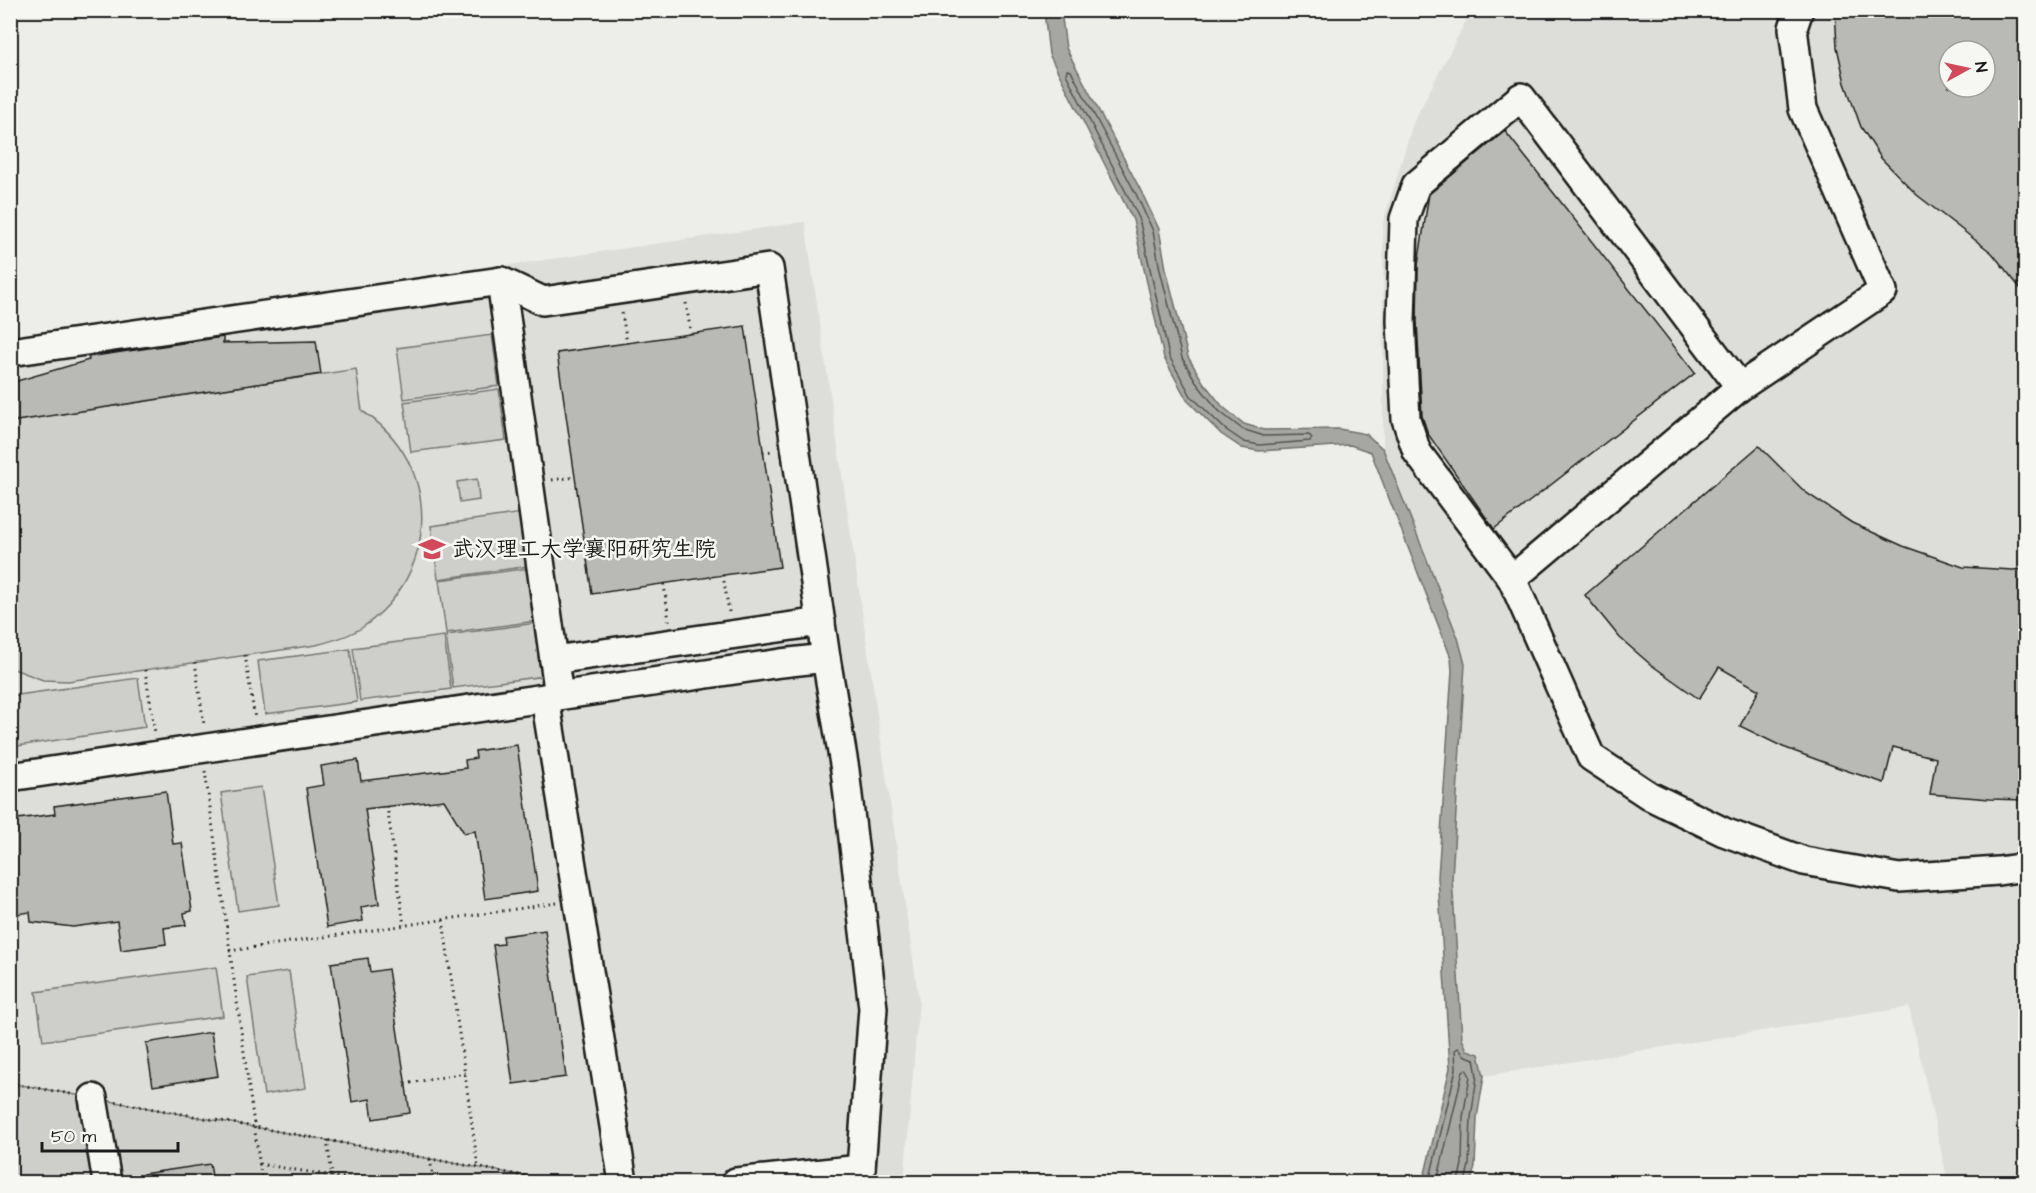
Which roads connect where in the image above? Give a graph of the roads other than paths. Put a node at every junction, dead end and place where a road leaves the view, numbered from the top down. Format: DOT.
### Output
graph roads {
  1 [pos="1799,10"];
  2 [pos="501,281"];
  3 [pos="10,352"];
  4 [pos="1740,387"];
  5 [pos="1512,579"];
  6 [pos="821,622"];
  7 [pos="826,658"];
  8 [pos="554,660"];
  9 [pos="552,697"];
  10 [pos="10,777"];
  11 [pos="2025,867"];
  12 [pos="93,1098"];
  13 [pos="861,1176"];
  14 [pos="107,1182"];
  15 [pos="623,1182"];
  16 [pos="736,1182"];
  1 -- 4 [label="street"];
  2 -- 3 [label="street"];
  2 -- 6 [label="street"];
  2 -- 8 [label="street"];
  4 -- 5 [label="street"];
  4 -- 5 [label="street"];
  5 -- 11 [label="street"];
  6 -- 7 [label="street"];
  6 -- 8 [label="street"];
  7 -- 9 [label="street"];
  7 -- 13 [label="street"];
  8 -- 9 [label="street"];
  9 -- 10 [label="street"];
  9 -- 15 [label="street"];
  12 -- 14 [label="street"];
  13 -- 16 [label="street"];
}
